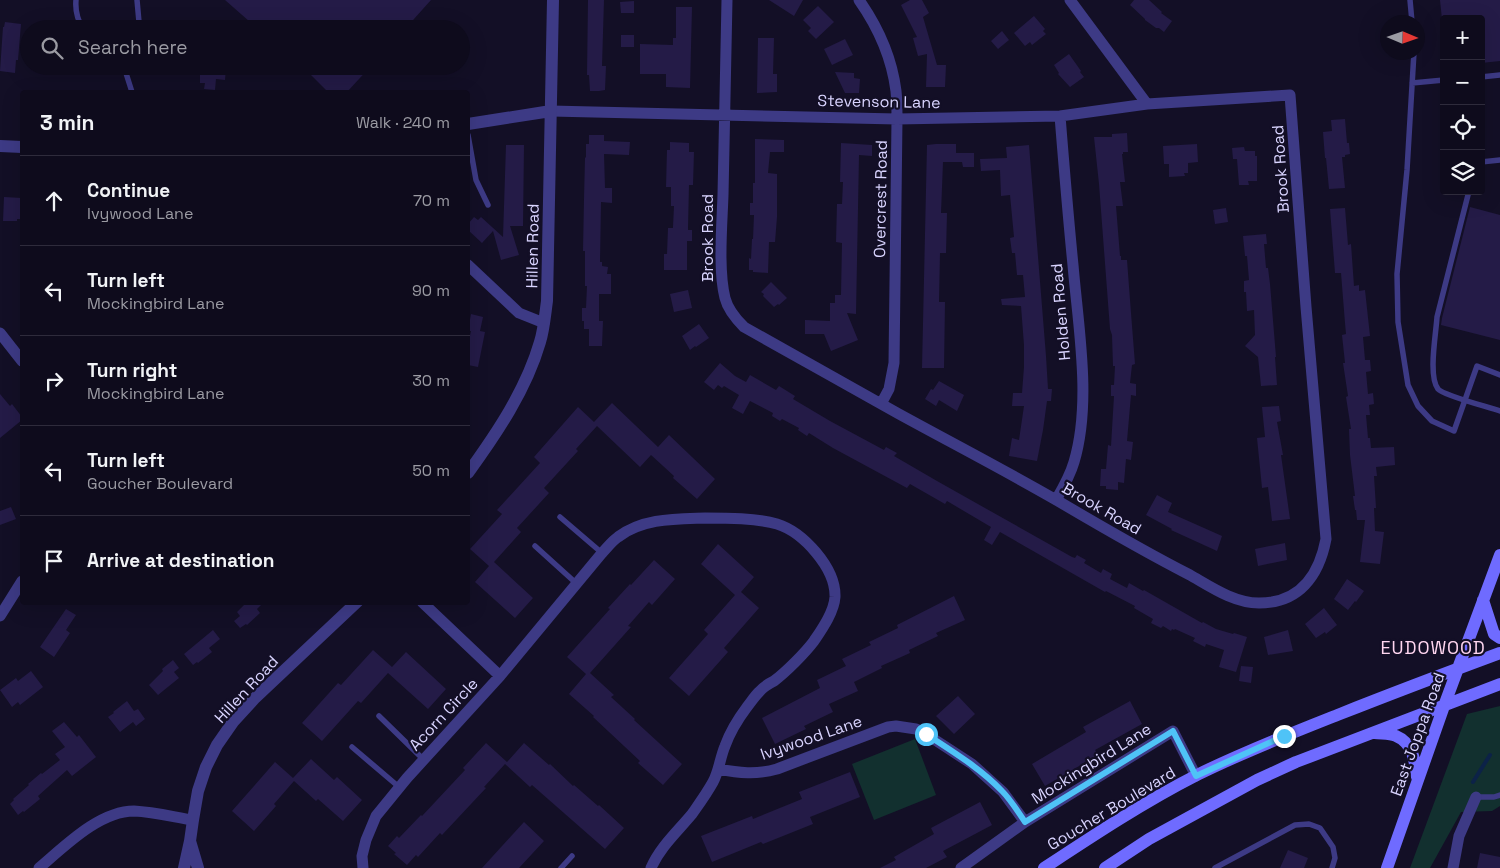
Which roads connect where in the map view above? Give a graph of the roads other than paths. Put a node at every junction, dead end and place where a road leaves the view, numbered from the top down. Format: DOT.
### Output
graph roads {
  1 [pos="76,0"];
  2 [pos="137,0"];
  3 [pos="554,0"];
  4 [pos="727,0"];
  5 [pos="859,0"];
  6 [pos="1070,0"];
  7 [pos="1410,0"];
  8 [pos="1411,15"];
  9 [pos="78,20"];
  10 [pos="139,20"];
  11 [pos="1413,60"];
  12 [pos="127,75"];
  13 [pos="1500,75"];
  14 [pos="1485,76"];
  15 [pos="1440,80"];
  16 [pos="1412,83"];
  17 [pos="131,90"];
  18 [pos="1290,95"];
  19 [pos="1147,104"];
  20 [pos="551,111"];
  21 [pos="725,115"];
  22 [pos="1060,116"];
  23 [pos="897,119"];
  24 [pos="470,124"];
  25 [pos="0,146"];
  26 [pos="470,146"];
  27 [pos="20,147"];
  28 [pos="1500,160"];
  29 [pos="1485,162"];
  30 [pos="1468,195"];
  31 [pos="488,205"];
  32 [pos="470,267"];
  33 [pos="544,324"];
  34 [pos="0,333"];
  35 [pos="20,358"];
  36 [pos="1500,375"];
  37 [pos="1466,400"];
  38 [pos="881,404"];
  39 [pos="1500,411"];
  40 [pos="470,470"];
  41 [pos="1056,500"];
  42 [pos="560,517"];
  43 [pos="535,546"];
  44 [pos="602,553"];
  45 [pos="1500,555"];
  46 [pos="20,584"];
  47 [pos="577,584"];
  48 [pos="1483,600"];
  49 [pos="354,605"];
  50 [pos="425,605"];
  51 [pos="0,616"];
  52 [pos="1500,638"];
  53 [pos="1500,653"];
  54 [pos="1458,668"];
  55 [pos="500,676"];
  56 [pos="1500,684"];
  57 [pos="1444,706"];
  58 [pos="379,716"];
  59 [pos="1373,733"];
  60 [pos="352,747"];
  61 [pos="423,759"];
  62 [pos="718,770"];
  63 [pos="1196,776"];
  64 [pos="1417,783"];
  65 [pos="399,788"];
  66 [pos="1500,795"];
  67 [pos="1476,797"];
  68 [pos="192,820"];
  69 [pos="1025,822"];
  70 [pos="190,841"];
  71 [pos="572,856"];
  72 [pos="38,868"];
  73 [pos="184,868"];
  74 [pos="198,868"];
  75 [pos="363,868"];
  76 [pos="561,868"];
  77 [pos="651,868"];
  78 [pos="961,868"];
  79 [pos="1044,868"];
  80 [pos="1105,868"];
  81 [pos="1215,868"];
  82 [pos="1332,868"];
  83 [pos="1387,868"];
  84 [pos="1453,868"];
  1 -- 9 [label="lane"];
  2 -- 10 [label="lane"];
  3 -- 20 [label="street, Hillen Road"];
  4 -- 21 [label="street, Brook Road"];
  5 -- 23 [label="street, Overcrest Road"];
  6 -- 19 [label="street"];
  7 -- 8 [label="lane"];
  11 -- 16 [label="lane"];
  12 -- 17 [label="lane"];
  13 -- 14 [label="lane"];
  15 -- 16 [label="lane"];
  16 -- 37 [label="lane"];
  18 -- 19 [label="street, Stevenson Lane"];
  18 -- 41 [label="street, Brook Road"];
  19 -- 22 [label="street, Stevenson Lane"];
  20 -- 21 [label="street, Stevenson Lane"];
  20 -- 24 [label="street, Stevenson Lane"];
  20 -- 33 [label="street, Hillen Road"];
  21 -- 23 [label="street, Stevenson Lane"];
  21 -- 38 [label="street, Brook Road"];
  22 -- 23 [label="street, Stevenson Lane"];
  22 -- 41 [label="street, Holden Road"];
  23 -- 38 [label="street, Overcrest Road"];
  25 -- 27 [label="street"];
  26 -- 31 [label="lane"];
  28 -- 29 [label="lane"];
  30 -- 37 [label="lane"];
  32 -- 33 [label="street"];
  33 -- 40 [label="street, Hillen Road"];
  34 -- 35 [label="street"];
  36 -- 37 [label="lane"];
  37 -- 39 [label="lane"];
  38 -- 41 [label="street, Brook Road"];
  42 -- 44 [label="lane"];
  43 -- 47 [label="lane"];
  44 -- 47 [label="street"];
  44 -- 62 [label="street"];
  45 -- 48 [label="main road, East Joppa Road"];
  46 -- 51 [label="street"];
  47 -- 55 [label="street"];
  48 -- 52 [label="main road"];
  48 -- 54 [label="main road, East Joppa Road"];
  49 -- 68 [label="street, Hillen Road"];
  50 -- 55 [label="street, Acorn Circle"];
  53 -- 54 [label="main road, Goucher Boulevard"];
  54 -- 57 [label="main road, East Joppa Road"];
  54 -- 63 [label="main road, Goucher Boulevard"];
  55 -- 61 [label="street, Acorn Circle"];
  56 -- 57 [label="main road"];
  57 -- 59 [label="main road"];
  57 -- 64 [label="main road, East Joppa Road"];
  58 -- 61 [label="lane"];
  59 -- 64 [label="main road"];
  59 -- 80 [label="main road"];
  60 -- 65 [label="lane"];
  61 -- 65 [label="street, Acorn Circle"];
  62 -- 69 [label="street, Ivywood Lane"];
  62 -- 77 [label="street"];
  63 -- 69 [label="street, Mockingbird Lane"];
  63 -- 79 [label="main road, Goucher Boulevard"];
  64 -- 83 [label="main road, East Joppa Road"];
  65 -- 75 [label="street, Acorn Circle"];
  66 -- 67 [label="lane"];
  67 -- 84 [label="street"];
  68 -- 70 [label="street, Hillen Road"];
  68 -- 72 [label="street"];
  69 -- 78 [label="street, Mockingbird Lane"];
  70 -- 73 [label="street"];
  70 -- 74 [label="street"];
  71 -- 76 [label="lane"];
  81 -- 82 [label="lane"];
}
